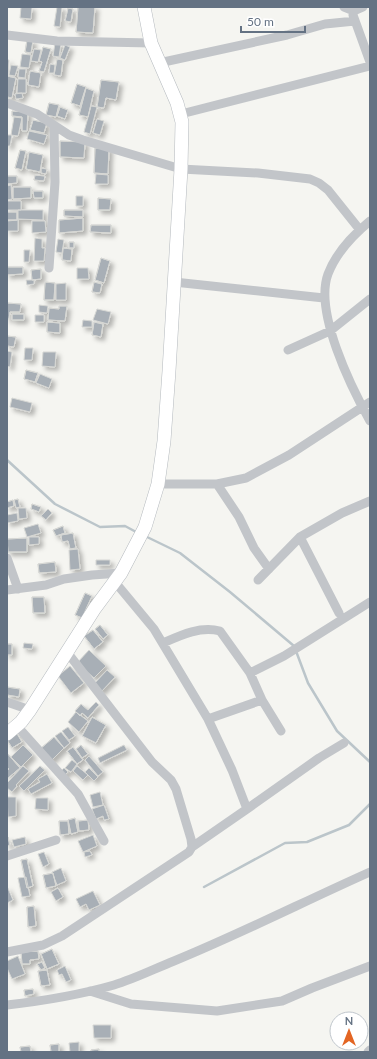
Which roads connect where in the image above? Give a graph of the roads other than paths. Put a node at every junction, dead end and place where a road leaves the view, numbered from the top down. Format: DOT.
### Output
graph roads {
  1 [pos="144,7"];
  2 [pos="344,7"];
  3 [pos="363,7"];
  4 [pos="354,11"];
  5 [pos="355,21"];
  6 [pos="7,35"];
  7 [pos="151,43"];
  8 [pos="370,62"];
  9 [pos="159,63"];
  10 [pos="370,66"];
  11 [pos="7,103"];
  12 [pos="180,114"];
  13 [pos="54,126"];
  14 [pos="181,169"];
  15 [pos="370,221"];
  16 [pos="360,230"];
  17 [pos="49,268"];
  18 [pos="174,282"];
  19 [pos="324,298"];
  20 [pos="370,299"];
  21 [pos="330,331"];
  22 [pos="288,350"];
  23 [pos="366,405"];
  24 [pos="370,421"];
  25 [pos="158,484"];
  26 [pos="217,484"];
  27 [pos="370,501"];
  28 [pos="300,537"];
  29 [pos="7,558"];
  30 [pos="269,569"];
  31 [pos="118,577"];
  32 [pos="258,580"];
  33 [pos="18,589"];
  34 [pos="7,590"];
  35 [pos="370,602"];
  36 [pos="339,613"];
  37 [pos="163,643"];
  38 [pos="67,652"];
  39 [pos="250,673"];
  40 [pos="262,700"];
  41 [pos="7,702"];
  42 [pos="30,710"];
  43 [pos="208,719"];
  44 [pos="12,730"];
  45 [pos="281,731"];
  46 [pos="344,743"];
  47 [pos="247,810"];
  48 [pos="56,840"];
  49 [pos="104,841"];
  50 [pos="192,847"];
  51 [pos="7,856"];
  52 [pos="370,872"];
  53 [pos="7,952"];
  54 [pos="370,966"];
  55 [pos="90,991"];
  56 [pos="7,1005"];
  1 -- 7 [label="street"];
  2 -- 4 [label="street"];
  3 -- 4 [label="street"];
  4 -- 5 [label="street"];
  5 -- 8 [label="street"];
  5 -- 9 [label="street"];
  6 -- 7 [label="street"];
  7 -- 9 [label="street"];
  9 -- 12 [label="street"];
  10 -- 12 [label="street"];
  11 -- 13 [label="street"];
  12 -- 14 [label="street"];
  13 -- 14 [label="street"];
  13 -- 17 [label="street"];
  14 -- 16 [label="street"];
  14 -- 18 [label="street"];
  15 -- 16 [label="street"];
  16 -- 19 [label="street"];
  18 -- 19 [label="street"];
  18 -- 25 [label="street"];
  19 -- 21 [label="street"];
  20 -- 21 [label="street"];
  21 -- 22 [label="street"];
  21 -- 23 [label="street"];
  23 -- 24 [label="street"];
  23 -- 26 [label="street"];
  25 -- 26 [label="street"];
  25 -- 31 [label="street"];
  26 -- 30 [label="street"];
  27 -- 28 [label="street"];
  28 -- 30 [label="street"];
  28 -- 36 [label="street"];
  29 -- 33 [label="street"];
  30 -- 32 [label="street"];
  31 -- 33 [label="street"];
  31 -- 37 [label="street"];
  31 -- 38 [label="street"];
  33 -- 34 [label="street"];
  35 -- 39 [label="street"];
  37 -- 39 [label="street"];
  37 -- 43 [label="street"];
  38 -- 42 [label="street"];
  38 -- 50 [label="street"];
  39 -- 40 [label="street"];
  40 -- 43 [label="street"];
  40 -- 45 [label="street"];
  41 -- 42 [label="street"];
  42 -- 44 [label="street"];
  43 -- 47 [label="street"];
  44 -- 49 [label="street"];
  46 -- 47 [label="street"];
  47 -- 50 [label="street"];
  48 -- 51 [label="street"];
  50 -- 53 [label="street"];
  52 -- 55 [label="street"];
  54 -- 55 [label="street"];
  55 -- 56 [label="street"];
}
